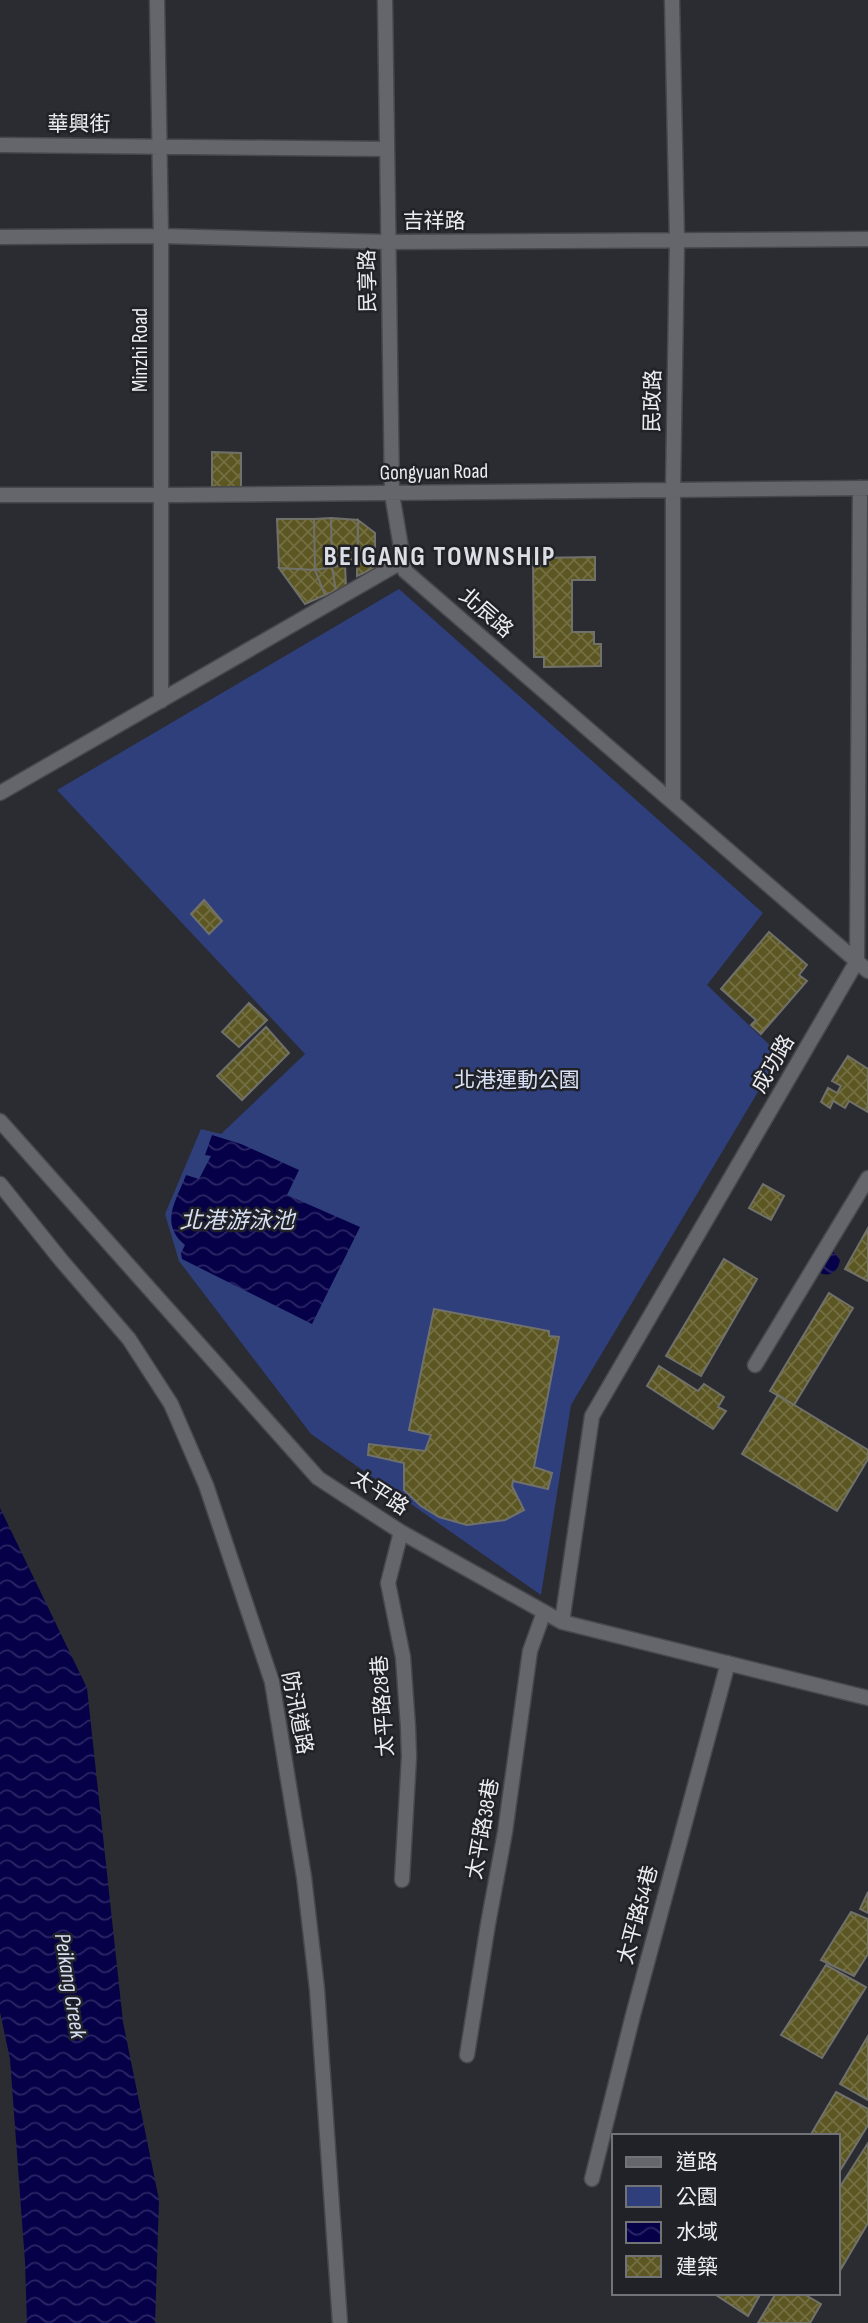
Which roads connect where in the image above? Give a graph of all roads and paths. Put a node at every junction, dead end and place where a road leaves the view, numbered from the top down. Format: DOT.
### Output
graph roads {
  1 [pos="158,0"];
  2 [pos="385,0"];
  3 [pos="671,0"];
  4 [pos="0,145"];
  5 [pos="158,146"];
  6 [pos="387,149"];
  7 [pos="161,236"];
  8 [pos="0,237"];
  9 [pos="868,239"];
  10 [pos="677,241"];
  11 [pos="388,242"];
  12 [pos="864,488"];
  13 [pos="673,490"];
  14 [pos="392,494"];
  15 [pos="0,495"];
  16 [pos="160,496"];
  17 [pos="404,561"];
  18 [pos="161,701"];
  19 [pos="0,793"];
  20 [pos="673,802"];
  21 [pos="863,966"];
  22 [pos="0,1121"];
  23 [pos="868,1178"];
  24 [pos="0,1184"];
  25 [pos="755,1366"];
  26 [pos="401,1532"];
  27 [pos="544,1612"];
  28 [pos="562,1622"];
  29 [pos="728,1663"];
  30 [pos="868,1698"];
  31 [pos="402,1880"];
  32 [pos="467,2055"];
  33 [pos="592,2179"];
  34 [pos="340,2323"];
  1 -- 5 [label="street, Minzhi Road"];
  2 -- 6 [label="street, 民享路"];
  3 -- 10 [label="street, 民政路"];
  4 -- 5 [label="street, 華興街"];
  5 -- 6 [label="street, 華興街"];
  5 -- 7 [label="street, Minzhi Road"];
  6 -- 11 [label="street, 民享路"];
  7 -- 8 [label="street, 吉祥路"];
  7 -- 11 [label="street, 吉祥路"];
  7 -- 16 [label="street, Minzhi Road"];
  9 -- 10 [label="street, 吉祥路"];
  10 -- 11 [label="street, 吉祥路"];
  10 -- 13 [label="street, 民政路"];
  11 -- 14 [label="street, 民享路"];
  12 -- 13 [label="street, Gongyuan Road"];
  12 -- 21 [label="street, 成功路"];
  13 -- 14 [label="street, Gongyuan Road"];
  13 -- 20 [label="street, 民政路"];
  14 -- 16 [label="street, Gongyuan Road"];
  14 -- 17 [label="street, 民享路"];
  15 -- 16 [label="street, Gongyuan Road"];
  16 -- 18 [label="street, Minzhi Road"];
  17 -- 18 [label="street"];
  17 -- 20 [label="street, 北辰路"];
  18 -- 19 [label="street"];
  20 -- 21 [label="street, 北辰路"];
  21 -- 28 [label="street, 成功路"];
  22 -- 26 [label="street, 太平路"];
  23 -- 25 [label="street"];
  24 -- 34 [label="street, 防汛道路"];
  26 -- 27 [label="street, 太平路"];
  26 -- 31 [label="street, 太平路28巷"];
  27 -- 28 [label="street, 太平路"];
  27 -- 32 [label="street, 太平路38巷"];
  28 -- 29 [label="street, 太平路"];
  29 -- 30 [label="street, 太平路"];
  29 -- 33 [label="street, 太平路54巷"];
}
